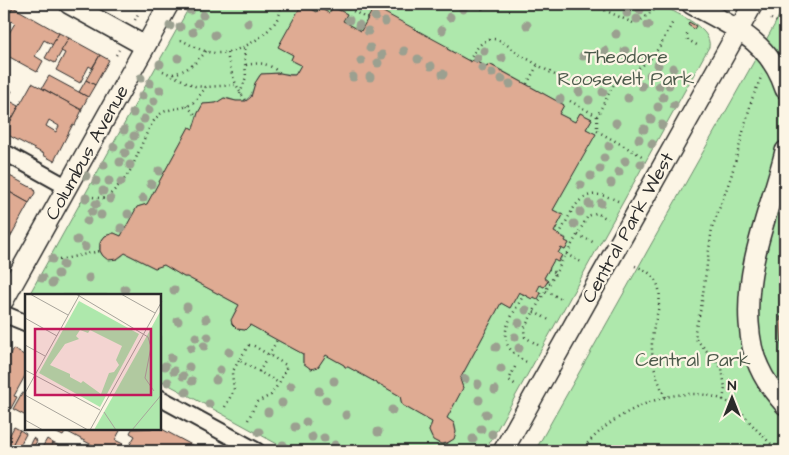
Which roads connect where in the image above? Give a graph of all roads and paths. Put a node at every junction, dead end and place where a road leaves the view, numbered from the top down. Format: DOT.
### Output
graph roads {
  1 [pos="69,4"];
  2 [pos="169,4"];
  3 [pos="281,4"];
  4 [pos="340,4"];
  5 [pos="481,4"];
  6 [pos="591,4"];
  7 [pos="691,4"];
  8 [pos="752,4"];
  9 [pos="654,10"];
  10 [pos="483,12"];
  11 [pos="368,18"];
  12 [pos="143,19"];
  13 [pos="772,19"];
  14 [pos="135,20"];
  15 [pos="673,22"];
  16 [pos="785,26"];
  17 [pos="738,30"];
  18 [pos="687,34"];
  19 [pos="180,40"];
  20 [pos="697,45"];
  21 [pos="145,46"];
  22 [pos="244,47"];
  23 [pos="119,50"];
  24 [pos="206,51"];
  25 [pos="227,53"];
  26 [pos="116,55"];
  27 [pos="469,62"];
  28 [pos="538,64"];
  29 [pos="246,65"];
  30 [pos="164,71"];
  31 [pos="280,73"];
  32 [pos="172,75"];
  33 [pos="762,75"];
  34 [pos="616,80"];
  35 [pos="527,84"];
  36 [pos="235,85"];
  37 [pos="206,87"];
  38 [pos="785,89"];
  39 [pos="240,94"];
  40 [pos="246,101"];
  41 [pos="570,101"];
  42 [pos="188,106"];
  43 [pos="197,116"];
  44 [pos="597,116"];
  45 [pos="785,151"];
  46 [pos="4,152"];
  47 [pos="642,156"];
  48 [pos="67,186"];
  49 [pos="94,197"];
  50 [pos="618,201"];
  51 [pos="608,218"];
  52 [pos="577,234"];
  53 [pos="559,235"];
  54 [pos="595,243"];
  55 [pos="100,251"];
  56 [pos="566,254"];
  57 [pos="59,260"];
  58 [pos="584,263"];
  59 [pos="635,266"];
  60 [pos="549,269"];
  61 [pos="556,273"];
  62 [pos="546,291"];
  63 [pos="524,294"];
  64 [pos="4,300"];
  65 [pos="563,300"];
  66 [pos="534,312"];
  67 [pos="4,314"];
  68 [pos="552,321"];
  69 [pos="25,324"];
  70 [pos="277,340"];
  71 [pos="538,345"];
  72 [pos="269,354"];
  73 [pos="239,360"];
  74 [pos="266,360"];
  75 [pos="528,363"];
  76 [pos="515,367"];
  77 [pos="259,372"];
  78 [pos="279,383"];
  79 [pos="516,385"];
  80 [pos="665,398"];
  81 [pos="161,399"];
  82 [pos="723,400"];
  83 [pos="785,405"];
  84 [pos="225,407"];
  85 [pos="248,420"];
  86 [pos="447,443"];
  87 [pos="257,451"];
  88 [pos="449,451"];
  89 [pos="503,451"];
  90 [pos="581,451"];
  91 [pos="778,451"];
  1 -- 21 [label="main road"];
  2 -- 21 [label="main road, Columbus Avenue"];
  3 -- 22 [label="path"];
  4 -- 11 [label="path"];
  5 -- 10 [label="path"];
  6 -- 9 [label="path"];
  7 -- 17 [label="main road"];
  8 -- 17 [label="main road, Central Park West"];
  12 -- 14 [label="path"];
  13 -- 16 [label="path"];
  15 -- 34 [label="path"];
  17 -- 38 [label="main road"];
  17 -- 89 [label="main road, Central Park West"];
  18 -- 20 [label="path"];
  19 -- 24 [label="path"];
  21 -- 48 [label="main road, Columbus Avenue"];
  22 -- 25 [label="path"];
  22 -- 29 [label="path"];
  23 -- 26 [label="path"];
  24 -- 25 [label="path"];
  24 -- 32 [label="path"];
  25 -- 36 [label="path"];
  27 -- 28 [label="path"];
  28 -- 34 [label="path"];
  28 -- 35 [label="path"];
  29 -- 31 [label="path"];
  29 -- 39 [label="path"];
  30 -- 32 [label="path"];
  32 -- 37 [label="path"];
  33 -- 82 [label="path"];
  34 -- 44 [label="path"];
  36 -- 37 [label="path"];
  36 -- 39 [label="path"];
  37 -- 42 [label="path"];
  39 -- 40 [label="path"];
  41 -- 44 [label="path"];
  42 -- 43 [label="path"];
  42 -- 49 [label="path"];
  44 -- 47 [label="path"];
  45 -- 83 [label="main road"];
  46 -- 48 [label="street"];
  48 -- 64 [label="main road, Columbus Avenue"];
  50 -- 53 [label="path"];
  51 -- 52 [label="path"];
  52 -- 54 [label="path"];
  52 -- 56 [label="path"];
  55 -- 57 [label="path"];
  56 -- 58 [label="path"];
  56 -- 61 [label="path"];
  59 -- 80 [label="path"];
  60 -- 61 [label="path"];
  61 -- 62 [label="path"];
  62 -- 65 [label="path"];
  62 -- 66 [label="path"];
  63 -- 75 [label="path"];
  66 -- 68 [label="path"];
  66 -- 71 [label="path"];
  67 -- 69 [label="street"];
  70 -- 72 [label="path"];
  72 -- 73 [label="path"];
  72 -- 78 [label="path"];
  73 -- 77 [label="path"];
  73 -- 84 [label="path"];
  74 -- 77 [label="path"];
  76 -- 79 [label="path"];
  77 -- 78 [label="path"];
  78 -- 85 [label="path"];
  80 -- 82 [label="path"];
  80 -- 90 [label="path"];
  81 -- 87 [label="street"];
  82 -- 91 [label="path"];
  86 -- 88 [label="path"];
}
